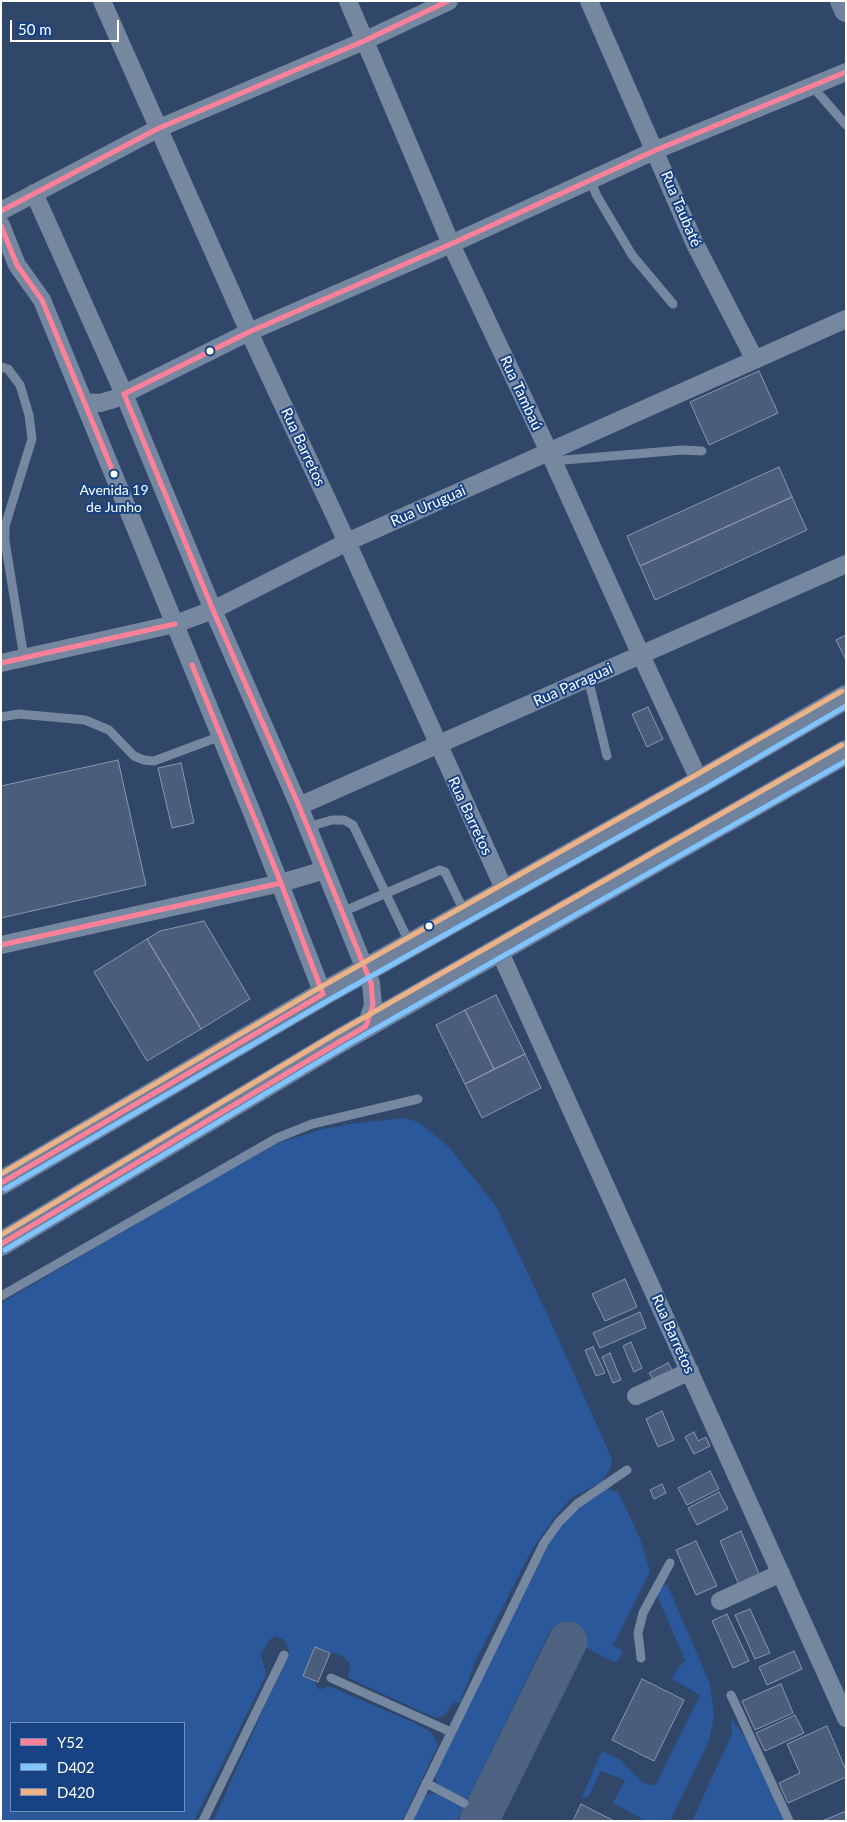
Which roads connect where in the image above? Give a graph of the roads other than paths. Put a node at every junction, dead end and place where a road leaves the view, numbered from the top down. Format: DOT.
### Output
graph roads {
  1 [pos="102,1"];
  2 [pos="348,1"];
  3 [pos="449,1"];
  4 [pos="589,1"];
  5 [pos="842,1"];
  6 [pos="846,10"];
  7 [pos="364,40"];
  8 [pos="846,72"];
  9 [pos="812,86"];
  10 [pos="846,125"];
  11 [pos="158,129"];
  12 [pos="656,150"];
  13 [pos="590,180"];
  14 [pos="34,193"];
  15 [pos="1,210"];
  16 [pos="1,225"];
  17 [pos="451,244"];
  18 [pos="673,304"];
  19 [pos="846,319"];
  20 [pos="249,332"];
  21 [pos="754,360"];
  22 [pos="1,367"];
  23 [pos="124,394"];
  24 [pos="84,402"];
  25 [pos="702,451"];
  26 [pos="551,457"];
  27 [pos="347,542"];
  28 [pos="846,564"];
  29 [pos="212,610"];
  30 [pos="176,624"];
  31 [pos="641,655"];
  32 [pos="24,658"];
  33 [pos="1,663"];
  34 [pos="588,678"];
  35 [pos="846,697"];
  36 [pos="1,717"];
  37 [pos="221,736"];
  38 [pos="437,745"];
  39 [pos="846,752"];
  40 [pos="607,756"];
  41 [pos="700,782"];
  42 [pos="299,806"];
  43 [pos="308,828"];
  44 [pos="325,870"];
  45 [pos="281,883"];
  46 [pos="505,891"];
  47 [pos="387,894"];
  48 [pos="342,912"];
  49 [pos="465,914"];
  50 [pos="411,944"];
  51 [pos="1,945"];
  52 [pos="500,950"];
  53 [pos="366,970"];
  54 [pos="323,994"];
  55 [pos="366,1026"];
  56 [pos="418,1099"];
  57 [pos="56,1150"];
  58 [pos="1,1183"];
  59 [pos="1,1198"];
  60 [pos="1,1244"];
  61 [pos="1,1296"];
  62 [pos="690,1371"];
  63 [pos="636,1396"];
  64 [pos="627,1470"];
  65 [pos="670,1563"];
  66 [pos="781,1573"];
  67 [pos="720,1601"];
  68 [pos="284,1655"];
  69 [pos="641,1658"];
  70 [pos="331,1678"];
  71 [pos="731,1695"];
  72 [pos="846,1718"];
  73 [pos="451,1732"];
  74 [pos="426,1783"];
  75 [pos="464,1803"];
  76 [pos="203,1821"];
  77 [pos="408,1821"];
  78 [pos="789,1821"];
  1 -- 11 [label="street, Rua Barretos"];
  2 -- 7 [label="street, Rua Tambaú"];
  3 -- 7 [label="street"];
  4 -- 12 [label="street, Rua Taubaté"];
  5 -- 6 [label="main road"];
  7 -- 11 [label="street"];
  7 -- 17 [label="street, Rua Tambaú"];
  8 -- 9 [label="street"];
  9 -- 10 [label="lane"];
  9 -- 12 [label="street"];
  11 -- 14 [label="street"];
  11 -- 20 [label="street, Rua Barretos"];
  12 -- 13 [label="street"];
  12 -- 21 [label="street, Rua Taubaté"];
  13 -- 17 [label="street"];
  13 -- 18 [label="lane"];
  14 -- 15 [label="street"];
  14 -- 23 [label="street"];
  16 -- 24 [label="street"];
  17 -- 20 [label="street"];
  17 -- 26 [label="street, Rua Tambaú"];
  19 -- 21 [label="street, Rua Uruguai"];
  20 -- 23 [label="street"];
  20 -- 27 [label="street, Rua Barretos"];
  21 -- 26 [label="street, Rua Uruguai"];
  22 -- 32 [label="lane"];
  23 -- 24 [label="street"];
  23 -- 29 [label="street"];
  24 -- 30 [label="street"];
  25 -- 26 [label="lane"];
  26 -- 27 [label="street, Rua Uruguai"];
  26 -- 31 [label="street, Rua Tambaú"];
  27 -- 29 [label="street, Rua Uruguai"];
  27 -- 38 [label="street, Rua Barretos"];
  28 -- 31 [label="street, Rua Paraguai"];
  29 -- 30 [label="street, Rua Uruguai"];
  29 -- 42 [label="street"];
  30 -- 32 [label="street, Rua Uruguai"];
  30 -- 37 [label="street"];
  31 -- 34 [label="street, Rua Paraguai"];
  31 -- 41 [label="street, Rua Tambaú"];
  32 -- 33 [label="street, Rua Uruguai"];
  34 -- 38 [label="street, Rua Paraguai"];
  34 -- 40 [label="lane"];
  35 -- 41 [label="main road"];
  36 -- 37 [label="lane"];
  37 -- 45 [label="street"];
  38 -- 42 [label="street, Rua Paraguai"];
  38 -- 46 [label="street, Rua Barretos"];
  39 -- 52 [label="main road"];
  41 -- 46 [label="main road"];
  42 -- 43 [label="street"];
  43 -- 44 [label="street"];
  43 -- 47 [label="lane"];
  44 -- 45 [label="street"];
  44 -- 48 [label="street"];
  45 -- 51 [label="street"];
  45 -- 54 [label="street"];
  46 -- 49 [label="main road"];
  47 -- 48 [label="lane"];
  47 -- 49 [label="lane"];
  47 -- 50 [label="lane"];
  48 -- 53 [label="street"];
  49 -- 50 [label="main road"];
  50 -- 53 [label="main road"];
  52 -- 55 [label="main road"];
  52 -- 62 [label="street, Rua Barretos"];
  53 -- 54 [label="main road"];
  53 -- 55 [label="street"];
  54 -- 57 [label="main road"];
  55 -- 60 [label="main road"];
  56 -- 61 [label="lane"];
  57 -- 58 [label="main road"];
  57 -- 59 [label="main road"];
  62 -- 63 [label="street"];
  62 -- 66 [label="street, Rua Barretos"];
  64 -- 73 [label="lane"];
  65 -- 69 [label="lane"];
  66 -- 67 [label="street"];
  66 -- 72 [label="street, Rua Barretos"];
  68 -- 76 [label="lane"];
  70 -- 73 [label="lane"];
  71 -- 78 [label="lane"];
  73 -- 74 [label="lane"];
  74 -- 75 [label="lane"];
  74 -- 77 [label="lane"];
}
